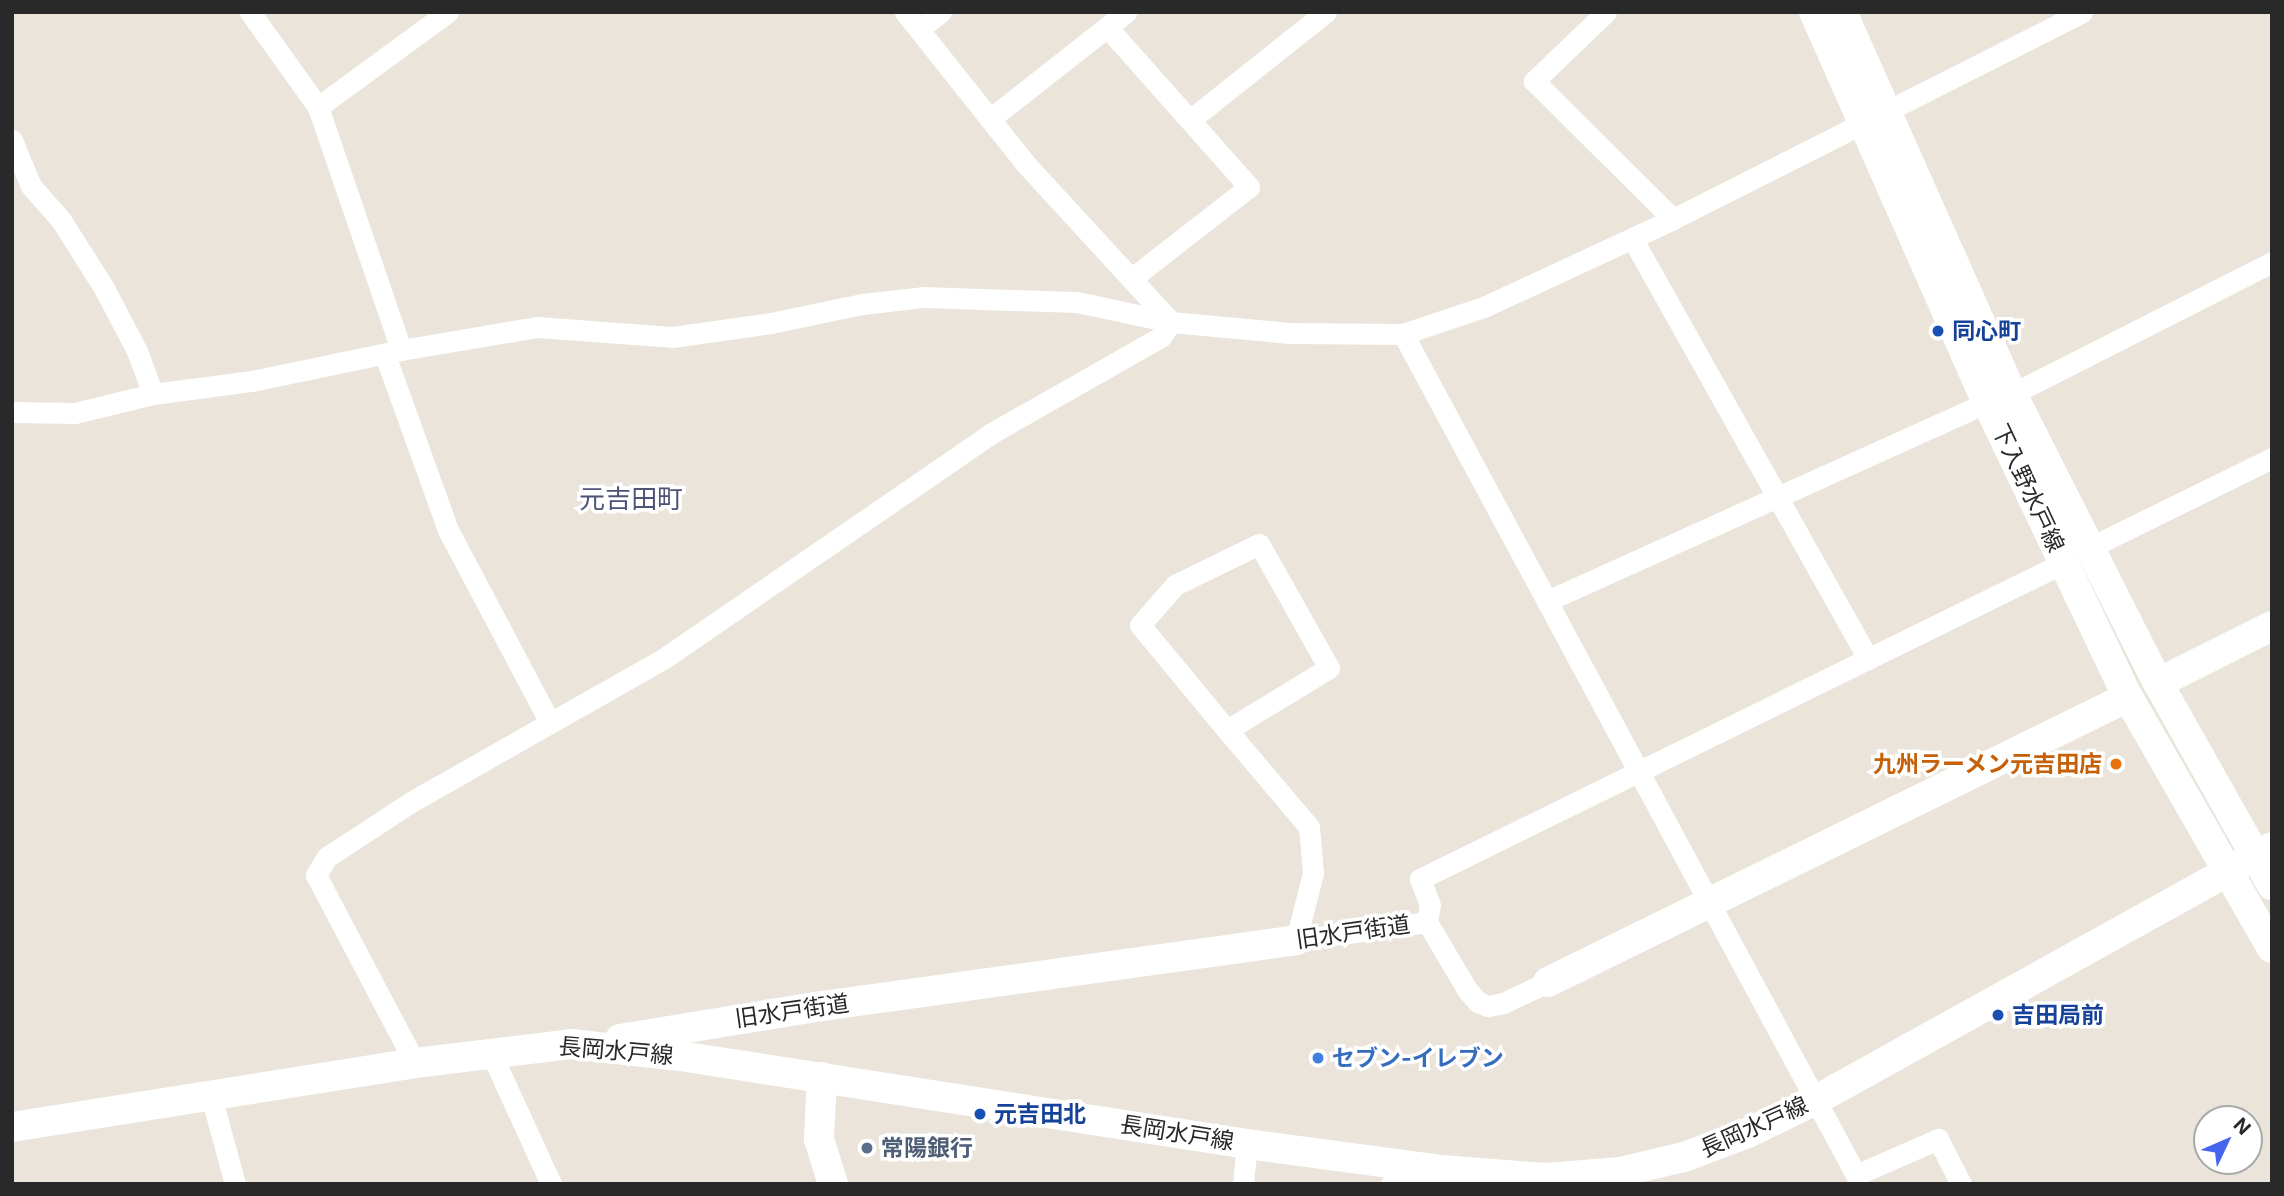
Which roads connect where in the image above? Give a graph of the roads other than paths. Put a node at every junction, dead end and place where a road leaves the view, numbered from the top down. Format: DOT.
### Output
graph roads {
  1 [pos="448,12"];
  2 [pos="905,12"];
  3 [pos="941,12"];
  4 [pos="1126,12"];
  5 [pos="1326,12"];
  6 [pos="1606,12"];
  7 [pos="1814,12"];
  8 [pos="1842,12"];
  9 [pos="2082,12"];
  10 [pos="257,15"];
  11 [pos="1107,27"];
  12 [pos="919,29"];
  13 [pos="318,107"];
  14 [pos="1874,117"];
  15 [pos="991,118"];
  16 [pos="1189,120"];
  17 [pos="12,140"];
  18 [pos="1673,219"];
  19 [pos="1632,238"];
  20 [pos="2272,262"];
  21 [pos="1132,278"];
  22 [pos="1171,322"];
  23 [pos="1403,334"];
  24 [pos="393,352"];
  25 [pos="153,394"];
  26 [pos="2000,398"];
  27 [pos="12,412"];
  28 [pos="2272,458"];
  29 [pos="1777,497"];
  30 [pos="2091,547"];
  31 [pos="2063,563"];
  32 [pos="1547,601"];
  33 [pos="2272,625"];
  34 [pos="1868,659"];
  35 [pos="2158,683"];
  36 [pos="2128,696"];
  37 [pos="550,723"];
  38 [pos="1227,730"];
  39 [pos="1639,772"];
  40 [pos="2263,851"];
  41 [pos="2225,872"];
  42 [pos="2272,884"];
  43 [pos="1709,902"];
  44 [pos="1427,922"];
  45 [pos="1296,940"];
  46 [pos="2272,948"];
  47 [pos="1548,982"];
  48 [pos="596,1045"];
  49 [pos="491,1053"];
  50 [pos="415,1063"];
  51 [pos="821,1077"];
  52 [pos="211,1096"];
  53 [pos="1816,1100"];
  54 [pos="12,1127"];
  55 [pos="1247,1144"];
  56 [pos="1426,1168"];
  57 [pos="234,1184"];
  58 [pos="551,1184"];
  59 [pos="833,1184"];
  60 [pos="1243,1184"];
  61 [pos="1391,1184"];
  62 [pos="1961,1184"];
  1 -- 13 [label="street"];
  2 -- 12 [label="street"];
  3 -- 12 [label="street"];
  4 -- 11 [label="street"];
  5 -- 16 [label="street"];
  6 -- 18 [label="street"];
  7 -- 14 [label="main road, 下入野水戸線"];
  8 -- 14 [label="main road, 下入野水戸線"];
  9 -- 14 [label="street"];
  10 -- 13 [label="street"];
  11 -- 15 [label="street"];
  11 -- 16 [label="street"];
  12 -- 15 [label="street"];
  13 -- 24 [label="street"];
  14 -- 18 [label="street"];
  14 -- 26 [label="main road, 下入野水戸線"];
  15 -- 21 [label="street"];
  16 -- 21 [label="street"];
  17 -- 25 [label="street"];
  18 -- 19 [label="street"];
  19 -- 23 [label="street"];
  19 -- 29 [label="street"];
  20 -- 26 [label="street"];
  21 -- 22 [label="street"];
  22 -- 23 [label="street"];
  22 -- 24 [label="street"];
  22 -- 37 [label="street"];
  23 -- 32 [label="street"];
  24 -- 25 [label="street"];
  24 -- 37 [label="street"];
  25 -- 27 [label="street"];
  26 -- 29 [label="street"];
  26 -- 30 [label="main road, 下入野水戸線"];
  26 -- 31 [label="main road, 下入野水戸線"];
  28 -- 30 [label="street"];
  29 -- 32 [label="street"];
  29 -- 34 [label="street"];
  30 -- 35 [label="main road, 下入野水戸線"];
  31 -- 34 [label="street"];
  31 -- 36 [label="main road, 下入野水戸線"];
  32 -- 39 [label="street"];
  33 -- 35 [label="main road"];
  34 -- 39 [label="street"];
  35 -- 40 [label="main road, 下入野水戸線"];
  36 -- 41 [label="main road, 下入野水戸線"];
  36 -- 43 [label="main road, 旧水戸街道"];
  37 -- 50 [label="street"];
  38 -- 38 [label="street"];
  38 -- 45 [label="street"];
  39 -- 43 [label="street"];
  39 -- 44 [label="street"];
  40 -- 41 [label="main road, 長岡水戸線"];
  40 -- 42 [label="main road, 下入野水戸線"];
  41 -- 46 [label="main road, 下入野水戸線"];
  41 -- 53 [label="main road, 長岡水戸線"];
  43 -- 47 [label="main road, 旧水戸街道"];
  43 -- 53 [label="street"];
  44 -- 45 [label="street, 旧水戸街道"];
  44 -- 47 [label="street, 旧水戸街道"];
  45 -- 48 [label="main road, 旧水戸街道"];
  48 -- 49 [label="main road, 長岡水戸線"];
  48 -- 51 [label="main road, 長岡水戸線"];
  49 -- 50 [label="main road, 長岡水戸線"];
  49 -- 58 [label="street"];
  50 -- 52 [label="main road, 長岡水戸線"];
  51 -- 55 [label="main road, 長岡水戸線"];
  51 -- 59 [label="main road"];
  52 -- 54 [label="main road, 長岡水戸線"];
  52 -- 57 [label="street"];
  53 -- 56 [label="main road, 長岡水戸線"];
  53 -- 62 [label="street"];
  55 -- 56 [label="main road, 長岡水戸線"];
  55 -- 60 [label="street"];
  56 -- 61 [label="street"];
}
